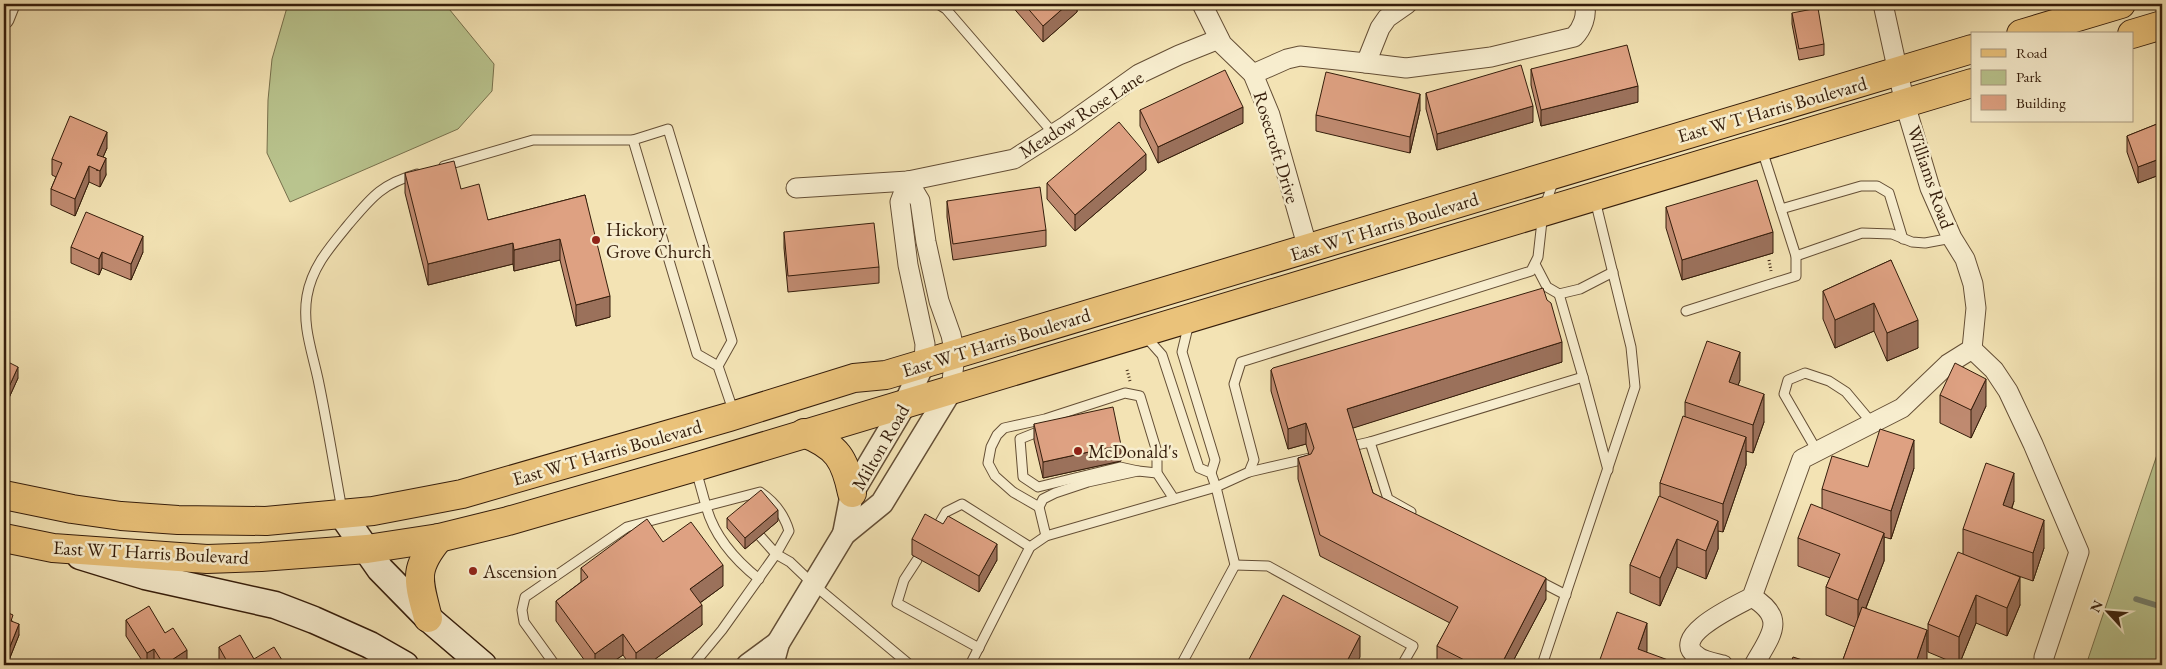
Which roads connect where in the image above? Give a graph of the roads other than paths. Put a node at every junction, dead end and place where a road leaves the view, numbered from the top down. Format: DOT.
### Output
graph roads {
  1 [pos="10,4"];
  2 [pos="938,4"];
  3 [pos="1202,4"];
  4 [pos="1407,4"];
  5 [pos="1584,4"];
  6 [pos="1883,4"];
  7 [pos="2121,4"];
  8 [pos="4,19"];
  9 [pos="2162,25"];
  10 [pos="2028,32"];
  11 [pos="2134,33"];
  12 [pos="1219,39"];
  13 [pos="1971,49"];
  14 [pos="1366,63"];
  15 [pos="1898,72"];
  16 [pos="1253,74"];
  17 [pos="1971,83"];
  18 [pos="1906,104"];
  19 [pos="1054,134"];
  20 [pos="633,140"];
  21 [pos="1761,147"];
  22 [pos="1555,174"];
  23 [pos="908,181"];
  24 [pos="796,188"];
  25 [pos="1595,197"];
  26 [pos="1781,209"];
  27 [pos="1543,212"];
  28 [pos="1952,238"];
  29 [pos="1903,239"];
  30 [pos="1308,249"];
  31 [pos="1796,256"];
  32 [pos="1535,264"];
  33 [pos="1613,272"];
  34 [pos="1559,294"];
  35 [pos="1686,311"];
  36 [pos="1190,318"];
  37 [pos="1142,333"];
  38 [pos="1972,349"];
  39 [pos="955,354"];
  40 [pos="924,362"];
  41 [pos="718,366"];
  42 [pos="1583,377"];
  43 [pos="951,390"];
  44 [pos="905,404"];
  45 [pos="1086,406"];
  46 [pos="735,416"];
  47 [pos="1872,423"];
  48 [pos="804,433"];
  49 [pos="1370,442"];
  50 [pos="1352,446"];
  51 [pos="1817,451"];
  52 [pos="1310,458"];
  53 [pos="695,467"];
  54 [pos="1608,470"];
  55 [pos="1138,471"];
  56 [pos="1249,472"];
  57 [pos="1157,473"];
  58 [pos="1210,473"];
  59 [pos="1216,487"];
  60 [pos="852,493"];
  61 [pos="4,495"];
  62 [pos="1174,499"];
  63 [pos="706,506"];
  64 [pos="1039,507"];
  65 [pos="343,516"];
  66 [pos="1421,517"];
  67 [pos="844,534"];
  68 [pos="933,534"];
  69 [pos="760,536"];
  70 [pos="1046,536"];
  71 [pos="4,538"];
  72 [pos="439,538"];
  73 [pos="1030,547"];
  74 [pos="53,548"];
  75 [pos="367,549"];
  76 [pos="776,554"];
  77 [pos="917,560"];
  78 [pos="1235,565"];
  79 [pos="1532,577"];
  80 [pos="758,579"];
  81 [pos="813,584"];
  82 [pos="1566,595"];
  83 [pos="1752,597"];
  84 [pos="428,618"];
  85 [pos="778,643"];
  86 [pos="979,648"];
  87 [pos="2040,663"];
  88 [pos="406,665"];
  89 [pos="484,665"];
  90 [pos="555,665"];
  91 [pos="693,665"];
  92 [pos="748,665"];
  93 [pos="772,665"];
  94 [pos="910,665"];
  95 [pos="970,665"];
  96 [pos="1181,665"];
  97 [pos="1402,665"];
  98 [pos="1542,665"];
  99 [pos="1723,665"];
  100 [pos="1754,665"];
  1 -- 8 [label="street"];
  2 -- 19 [label="lane"];
  3 -- 12 [label="street, Rosecroft Drive"];
  4 -- 14 [label="street"];
  5 -- 14 [label="street"];
  6 -- 15 [label="street, Williams Road"];
  7 -- 10 [label="main road"];
  9 -- 11 [label="main road"];
  12 -- 16 [label="street, Rosecroft Drive"];
  12 -- 19 [label="street, Meadow Rose Lane"];
  13 -- 15 [label="main road, East W T Harris Boulevard"];
  14 -- 16 [label="street"];
  15 -- 18 [label="street, Williams Road"];
  15 -- 22 [label="main road, East W T Harris Boulevard"];
  16 -- 30 [label="street, Rosecroft Drive"];
  17 -- 18 [label="main road, East W T Harris Boulevard"];
  18 -- 21 [label="main road, East W T Harris Boulevard"];
  18 -- 28 [label="street, Williams Road"];
  19 -- 23 [label="street, Meadow Rose Lane"];
  20 -- 41 [label="lane"];
  20 -- 41 [label="lane"];
  20 -- 65 [label="lane"];
  21 -- 25 [label="main road, East W T Harris Boulevard"];
  21 -- 26 [label="lane"];
  22 -- 27 [label="lane"];
  22 -- 30 [label="main road, East W T Harris Boulevard"];
  23 -- 24 [label="street, Meadow Rose Lane"];
  23 -- 39 [label="street"];
  23 -- 40 [label="street"];
  25 -- 27 [label="main road, East W T Harris Boulevard"];
  25 -- 33 [label="lane"];
  26 -- 29 [label="lane"];
  26 -- 31 [label="lane"];
  27 -- 32 [label="lane"];
  27 -- 36 [label="main road, East W T Harris Boulevard"];
  28 -- 29 [label="lane"];
  28 -- 38 [label="street, Williams Road"];
  29 -- 31 [label="lane"];
  30 -- 39 [label="main road, East W T Harris Boulevard"];
  31 -- 35 [label="lane"];
  32 -- 34 [label="lane"];
  32 -- 56 [label="lane"];
  33 -- 34 [label="lane"];
  33 -- 54 [label="lane"];
  34 -- 42 [label="lane"];
  36 -- 37 [label="main road, East W T Harris Boulevard"];
  36 -- 58 [label="lane"];
  37 -- 43 [label="main road, East W T Harris Boulevard"];
  37 -- 58 [label="lane"];
  38 -- 47 [label="street"];
  38 -- 87 [label="street"];
  39 -- 40 [label="main road, East W T Harris Boulevard"];
  39 -- 43 [label="street"];
  40 -- 44 [label="street, Milton Road"];
  40 -- 46 [label="main road, East W T Harris Boulevard"];
  41 -- 46 [label="lane"];
  42 -- 49 [label="lane"];
  42 -- 54 [label="lane"];
  43 -- 44 [label="main road, East W T Harris Boulevard"];
  43 -- 67 [label="street, Milton Road"];
  44 -- 48 [label="main road, East W T Harris Boulevard"];
  44 -- 60 [label="street, Milton Road"];
  45 -- 55 [label="lane"];
  45 -- 57 [label="lane"];
  45 -- 64 [label="lane"];
  46 -- 65 [label="main road, East W T Harris Boulevard"];
  47 -- 51 [label="street"];
  47 -- 51 [label="lane"];
  48 -- 53 [label="main road, East W T Harris Boulevard"];
  48 -- 60 [label="main road"];
  49 -- 50 [label="lane"];
  49 -- 66 [label="lane"];
  51 -- 83 [label="street"];
  52 -- 56 [label="lane"];
  53 -- 63 [label="lane"];
  53 -- 72 [label="main road, East W T Harris Boulevard"];
  54 -- 82 [label="lane"];
  55 -- 57 [label="lane"];
  55 -- 64 [label="lane"];
  56 -- 59 [label="lane"];
  57 -- 62 [label="lane"];
  58 -- 59 [label="lane"];
  59 -- 62 [label="lane"];
  59 -- 78 [label="lane"];
  60 -- 67 [label="street, Milton Road"];
  61 -- 65 [label="main road, East W T Harris Boulevard"];
  62 -- 70 [label="lane"];
  63 -- 76 [label="lane"];
  63 -- 80 [label="lane"];
  63 -- 90 [label="lane"];
  64 -- 70 [label="lane"];
  65 -- 75 [label="main road"];
  67 -- 81 [label="street, Milton Road"];
  68 -- 73 [label="lane"];
  69 -- 76 [label="lane"];
  70 -- 73 [label="lane"];
  71 -- 74 [label="main road, East W T Harris Boulevard"];
  72 -- 75 [label="main road, East W T Harris Boulevard"];
  72 -- 84 [label="main road"];
  73 -- 86 [label="lane"];
  74 -- 75 [label="main road, East W T Harris Boulevard"];
  74 -- 88 [label="main road"];
  75 -- 84 [label="main road"];
  76 -- 80 [label="lane"];
  76 -- 81 [label="lane"];
  77 -- 86 [label="lane"];
  78 -- 96 [label="lane"];
  78 -- 97 [label="lane"];
  79 -- 82 [label="lane"];
  80 -- 91 [label="lane"];
  81 -- 85 [label="street, Milton Road"];
  81 -- 94 [label="lane"];
  82 -- 98 [label="lane"];
  83 -- 99 [label="street"];
  83 -- 100 [label="street"];
  84 -- 89 [label="main road"];
  85 -- 92 [label="street, Milton Road"];
  85 -- 93 [label="street, Milton Road"];
  86 -- 95 [label="lane"];
}
